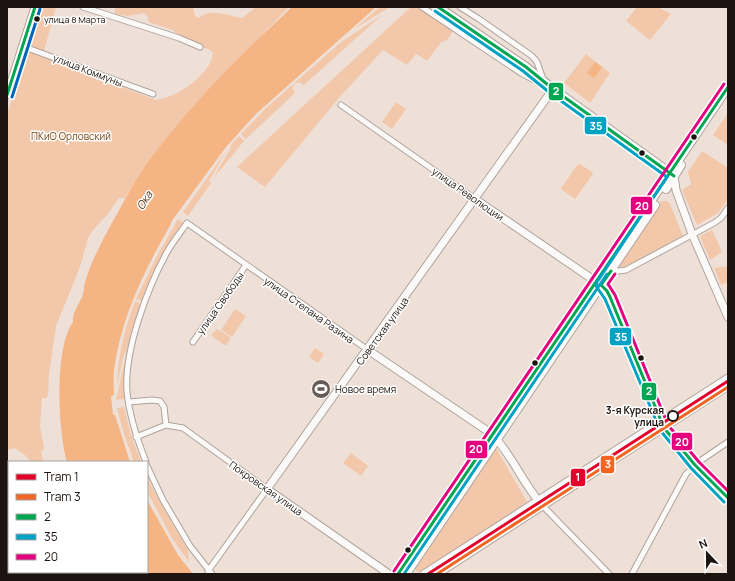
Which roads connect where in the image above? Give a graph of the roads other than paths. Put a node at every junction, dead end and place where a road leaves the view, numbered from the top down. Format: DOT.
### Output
graph roads {
  1 [pos="35,7"];
  2 [pos="83,7"];
  3 [pos="422,7"];
  4 [pos="438,7"];
  5 [pos="460,7"];
  6 [pos="22,46"];
  7 [pos="200,47"];
  8 [pos="533,57"];
  9 [pos="525,66"];
  10 [pos="544,82"];
  11 [pos="728,87"];
  12 [pos="553,89"];
  13 [pos="153,94"];
  14 [pos="7,95"];
  15 [pos="728,96"];
  16 [pos="341,104"];
  17 [pos="672,174"];
  18 [pos="475,199"];
  19 [pos="728,208"];
  20 [pos="692,234"];
  21 [pos="246,265"];
  22 [pos="612,270"];
  23 [pos="598,283"];
  24 [pos="728,317"];
  25 [pos="193,342"];
  26 [pos="368,350"];
  27 [pos="728,378"];
  28 [pos="728,386"];
  29 [pos="129,402"];
  30 [pos="166,425"];
  31 [pos="662,425"];
  32 [pos="494,436"];
  33 [pos="136,437"];
  34 [pos="728,442"];
  35 [pos="146,461"];
  36 [pos="695,465"];
  37 [pos="148,468"];
  38 [pos="267,489"];
  39 [pos="728,498"];
  40 [pos="541,503"];
  41 [pos="210,572"];
  42 [pos="389,574"];
  43 [pos="398,574"];
  44 [pos="406,574"];
  45 [pos="424,574"];
  46 [pos="437,574"];
  47 [pos="609,574"];
  48 [pos="632,574"];
  1 -- 6 [label="street"];
  2 -- 7 [label="street"];
  3 -- 10 [label="street"];
  4 -- 9 [label="main road"];
  5 -- 8 [label="street"];
  6 -- 13 [label="street, улица Коммуны"];
  6 -- 14 [label="street"];
  8 -- 9 [label="street"];
  8 -- 10 [label="street"];
  9 -- 10 [label="main road"];
  10 -- 12 [label="main road"];
  11 -- 17 [label="main road"];
  12 -- 17 [label="main road"];
  12 -- 18 [label="street, Советская улица"];
  15 -- 17 [label="main road"];
  16 -- 18 [label="street, улица Революции"];
  17 -- 20 [label="street"];
  17 -- 22 [label="main road"];
  17 -- 23 [label="main road"];
  18 -- 23 [label="street, улица Революции"];
  18 -- 26 [label="street, Советская улица"];
  19 -- 20 [label="street"];
  20 -- 22 [label="street"];
  20 -- 24 [label="street"];
  21 -- 25 [label="street, улица Свободы"];
  21 -- 26 [label="street, улица Степана Разина"];
  21 -- 29 [label="street, улица Степана Разина"];
  22 -- 23 [label="main road"];
  23 -- 31 [label="street"];
  23 -- 32 [label="main road"];
  26 -- 32 [label="street, улица Степана Разина"];
  26 -- 38 [label="street, Советская улица"];
  27 -- 31 [label="street"];
  28 -- 31 [label="street"];
  29 -- 30 [label="street"];
  29 -- 33 [label="street"];
  30 -- 33 [label="street"];
  30 -- 38 [label="street, Покровская улица"];
  31 -- 36 [label="street"];
  31 -- 40 [label="street"];
  32 -- 40 [label="street, улица Степана Разина"];
  32 -- 43 [label="main road"];
  32 -- 44 [label="main road"];
  33 -- 35 [label="street"];
  34 -- 36 [label="street"];
  36 -- 39 [label="street"];
  36 -- 48 [label="street"];
  37 -- 41 [label="street"];
  38 -- 41 [label="street, Советская улица"];
  38 -- 42 [label="street, Покровская улица"];
  40 -- 45 [label="street"];
  40 -- 46 [label="street"];
  40 -- 47 [label="street"];
}
